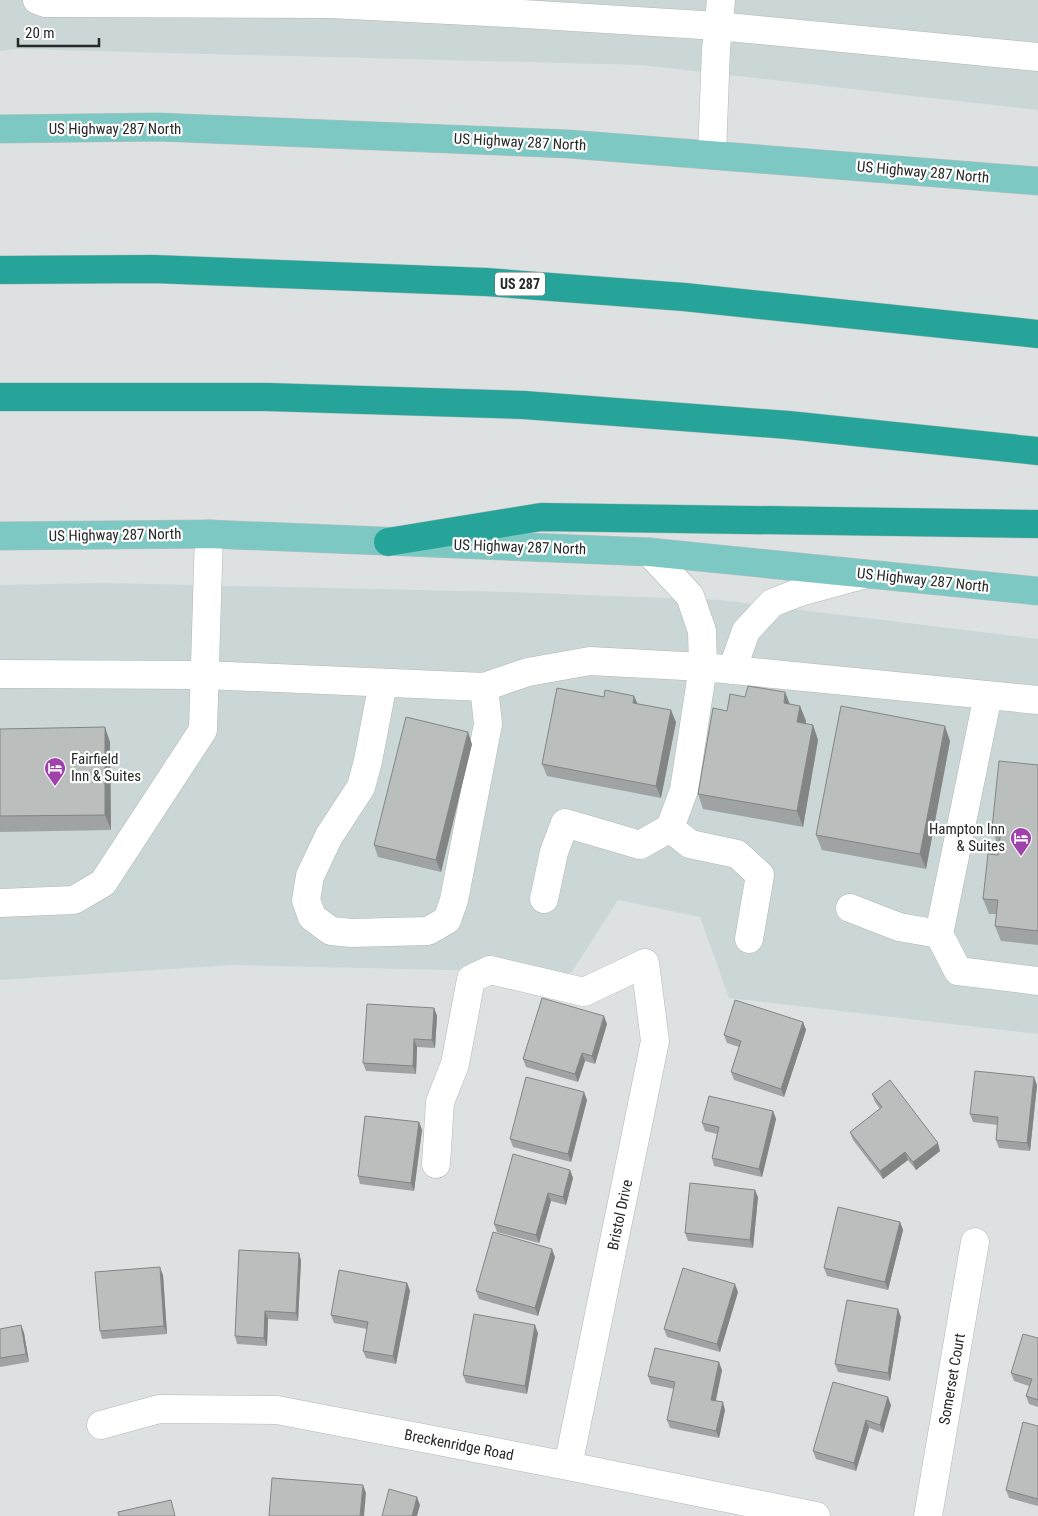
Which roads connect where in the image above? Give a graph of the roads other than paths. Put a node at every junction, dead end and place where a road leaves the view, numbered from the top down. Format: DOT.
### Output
graph roads {
  1 [pos="37,0"];
  2 [pos="719,13"];
  3 [pos="1038,57"];
  4 [pos="0,129"];
  5 [pos="712,155"];
  6 [pos="1038,181"];
  7 [pos="0,270"];
  8 [pos="1038,334"];
  9 [pos="0,397"];
  10 [pos="1038,452"];
  11 [pos="1038,524"];
  12 [pos="209,534"];
  13 [pos="0,536"];
  14 [pos="388,542"];
  15 [pos="649,552"];
  16 [pos="866,574"];
  17 [pos="1038,591"];
  18 [pos="704,667"];
  19 [pos="732,670"];
  20 [pos="0,674"];
  21 [pos="206,675"];
  22 [pos="383,683"];
  23 [pos="484,688"];
  24 [pos="988,695"];
  25 [pos="1038,700"];
  26 [pos="670,828"];
  27 [pos="544,898"];
  28 [pos="0,903"];
  29 [pos="850,908"];
  30 [pos="939,934"];
  31 [pos="749,938"];
  32 [pos="1038,981"];
  33 [pos="436,1164"];
  34 [pos="976,1242"];
  35 [pos="101,1425"];
  36 [pos="568,1466"];
  37 [pos="816,1516"];
  38 [pos="928,1516"];
  1 -- 2 [label="street"];
  2 -- 3 [label="street"];
  2 -- 5 [label="street"];
  4 -- 5 [label="main road, US Highway 287 North"];
  5 -- 6 [label="main road, US Highway 287 North"];
  7 -- 8 [label="highway, US 287"];
  9 -- 10 [label="highway"];
  11 -- 14 [label="highway"];
  12 -- 13 [label="main road, US Highway 287 North"];
  12 -- 14 [label="main road, US Highway 287 North"];
  12 -- 21 [label="street"];
  14 -- 15 [label="main road, US Highway 287 North"];
  15 -- 16 [label="main road, US Highway 287 North"];
  15 -- 18 [label="street"];
  16 -- 17 [label="main road, US Highway 287 North"];
  16 -- 19 [label="street"];
  18 -- 19 [label="street"];
  18 -- 23 [label="street"];
  18 -- 26 [label="street"];
  19 -- 24 [label="street"];
  20 -- 21 [label="street"];
  21 -- 22 [label="street"];
  21 -- 28 [label="street"];
  22 -- 23 [label="street"];
  22 -- 23 [label="street"];
  24 -- 25 [label="street"];
  24 -- 30 [label="street"];
  26 -- 27 [label="street"];
  26 -- 31 [label="street"];
  29 -- 30 [label="street"];
  30 -- 32 [label="street"];
  33 -- 36 [label="street, Bristol Drive"];
  34 -- 38 [label="street, Somerset Court"];
  35 -- 36 [label="street, Breckenridge Road"];
  36 -- 37 [label="street, Breckenridge Road"];
}
